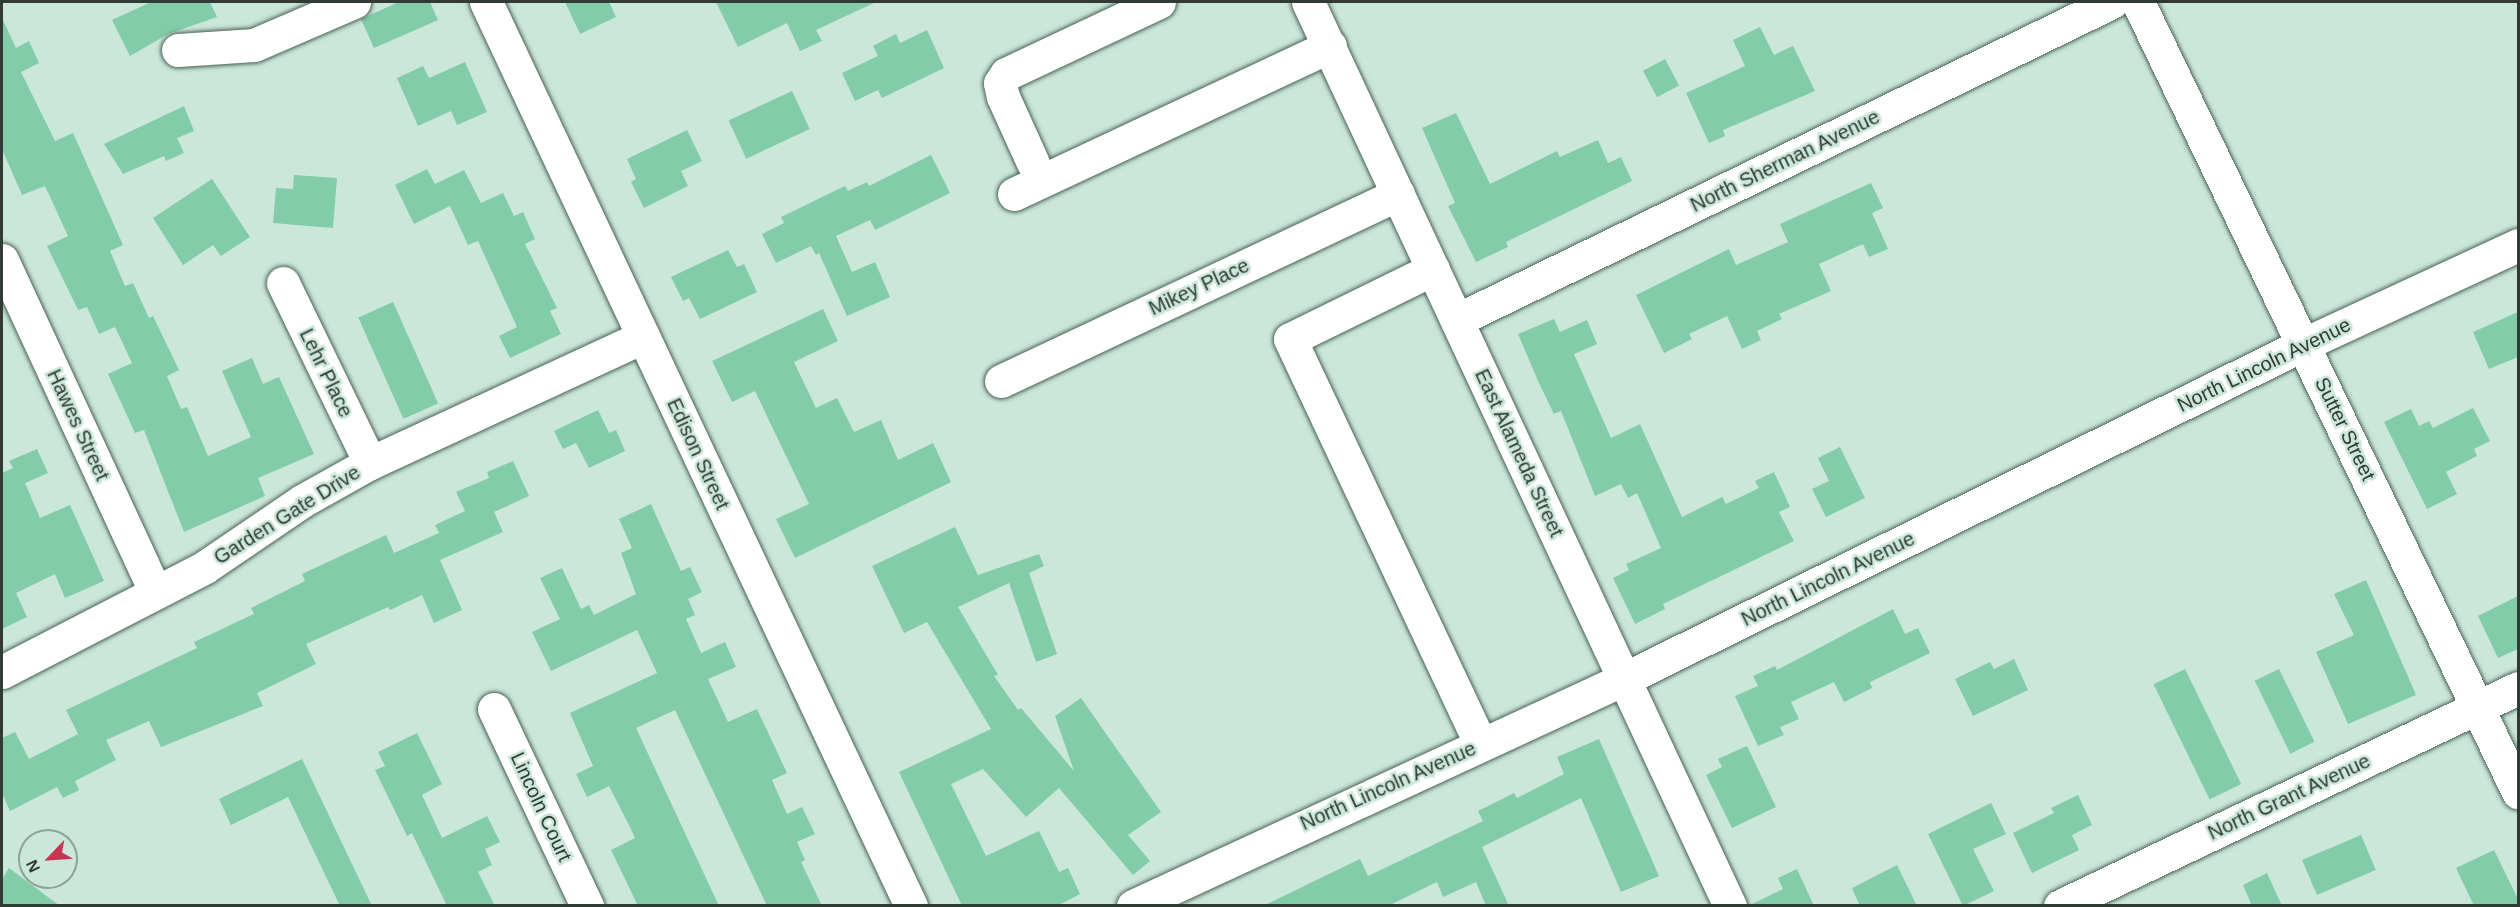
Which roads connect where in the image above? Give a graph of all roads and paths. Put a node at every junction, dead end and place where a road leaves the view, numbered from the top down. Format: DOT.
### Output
graph roads {
  1 [pos="354,2"];
  2 [pos="486,2"];
  3 [pos="1159,2"];
  4 [pos="1308,2"];
  5 [pos="2112,2"];
  6 [pos="2138,2"];
  7 [pos="1330,46"];
  8 [pos="178,50"];
  9 [pos="1033,163"];
  10 [pos="1014,194"];
  11 [pos="1398,194"];
  12 [pos="2518,245"];
  13 [pos="2,260"];
  14 [pos="1433,269"];
  15 [pos="283,283"];
  16 [pos="1457,320"];
  17 [pos="643,337"];
  18 [pos="2304,344"];
  19 [pos="1001,381"];
  20 [pos="370,463"];
  21 [pos="155,591"];
  22 [pos="2,672"];
  23 [pos="1624,680"];
  24 [pos="2518,688"];
  25 [pos="2478,708"];
  26 [pos="494,709"];
  27 [pos="1481,744"];
  28 [pos="2518,792"];
  29 [pos="587,906"];
  30 [pos="911,906"];
  31 [pos="1133,906"];
  32 [pos="1730,906"];
  33 [pos="2060,906"];
  1 -- 8 [label="street"];
  2 -- 17 [label="street, Edison Street"];
  3 -- 9 [label="street"];
  4 -- 7 [label="street, East Alameda Street"];
  5 -- 16 [label="street, North Sherman Avenue"];
  6 -- 18 [label="street, Sutter Street"];
  7 -- 10 [label="street"];
  7 -- 11 [label="street, East Alameda Street"];
  11 -- 14 [label="street, East Alameda Street"];
  11 -- 19 [label="street, Mikey Place"];
  12 -- 18 [label="street, North Lincoln Avenue"];
  13 -- 21 [label="street, Hawes Street"];
  14 -- 16 [label="street, East Alameda Street"];
  14 -- 27 [label="street"];
  15 -- 20 [label="street, Lehr Place"];
  16 -- 23 [label="street, East Alameda Street"];
  17 -- 20 [label="street, Garden Gate Drive"];
  17 -- 30 [label="street, Edison Street"];
  18 -- 23 [label="street, North Lincoln Avenue"];
  18 -- 25 [label="street, Sutter Street"];
  20 -- 21 [label="street, Garden Gate Drive"];
  21 -- 22 [label="street, Garden Gate Drive"];
  23 -- 27 [label="street, North Lincoln Avenue"];
  23 -- 32 [label="street, East Alameda Street"];
  24 -- 25 [label="street, North Grant Avenue"];
  25 -- 28 [label="street, Sutter Street"];
  25 -- 33 [label="street, North Grant Avenue"];
  26 -- 29 [label="street, Lincoln Court"];
  27 -- 31 [label="street, North Lincoln Avenue"];
}
